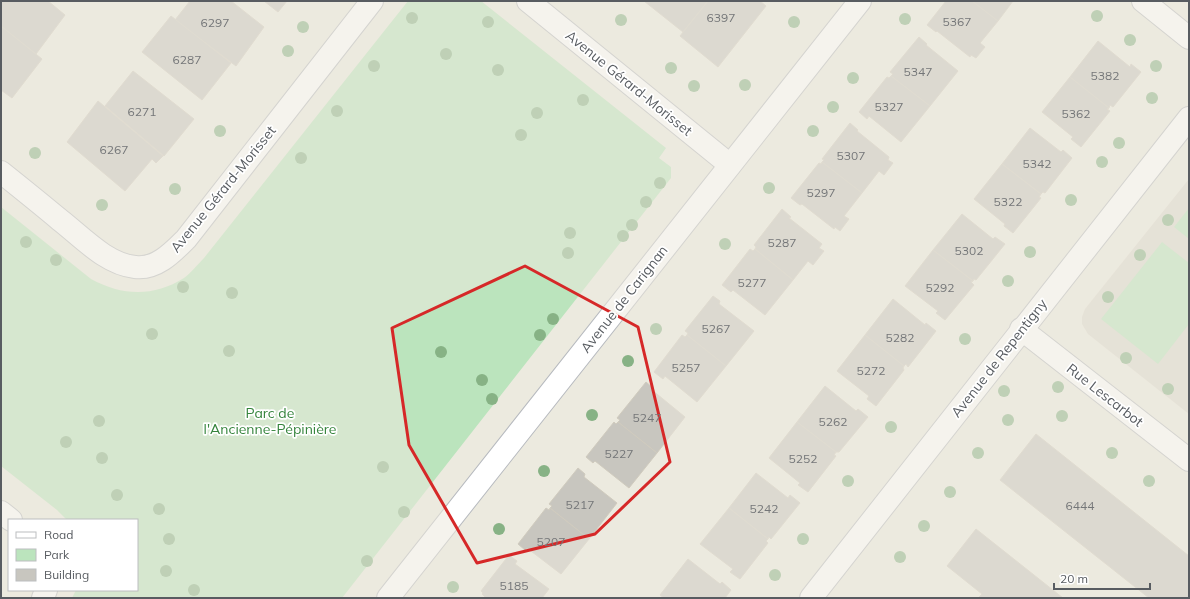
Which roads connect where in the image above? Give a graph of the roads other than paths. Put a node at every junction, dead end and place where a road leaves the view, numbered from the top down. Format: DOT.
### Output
graph roads {
  1 [pos="372,1"];
  2 [pos="528,1"];
  3 [pos="860,1"];
  4 [pos="1143,1"];
  5 [pos="1189,38"];
  6 [pos="1189,118"];
  7 [pos="730,165"];
  8 [pos="1,172"];
  9 [pos="1021,329"];
  10 [pos="1189,460"];
  11 [pos="1,512"];
  12 [pos="11,519"];
  13 [pos="818,596"];
  14 [pos="388,598"];
  1 -- 8 [label="street, Avenue Gérard-Morisset"];
  2 -- 7 [label="street, Avenue Gérard-Morisset"];
  3 -- 7 [label="street, Avenue de Carignan"];
  4 -- 5 [label="street"];
  6 -- 9 [label="street, Avenue de Repentigny"];
  7 -- 14 [label="street, Avenue de Carignan"];
  9 -- 10 [label="street, Rue Lescarbot"];
  9 -- 13 [label="street, Avenue de Repentigny"];
  11 -- 12 [label="street"];
}
